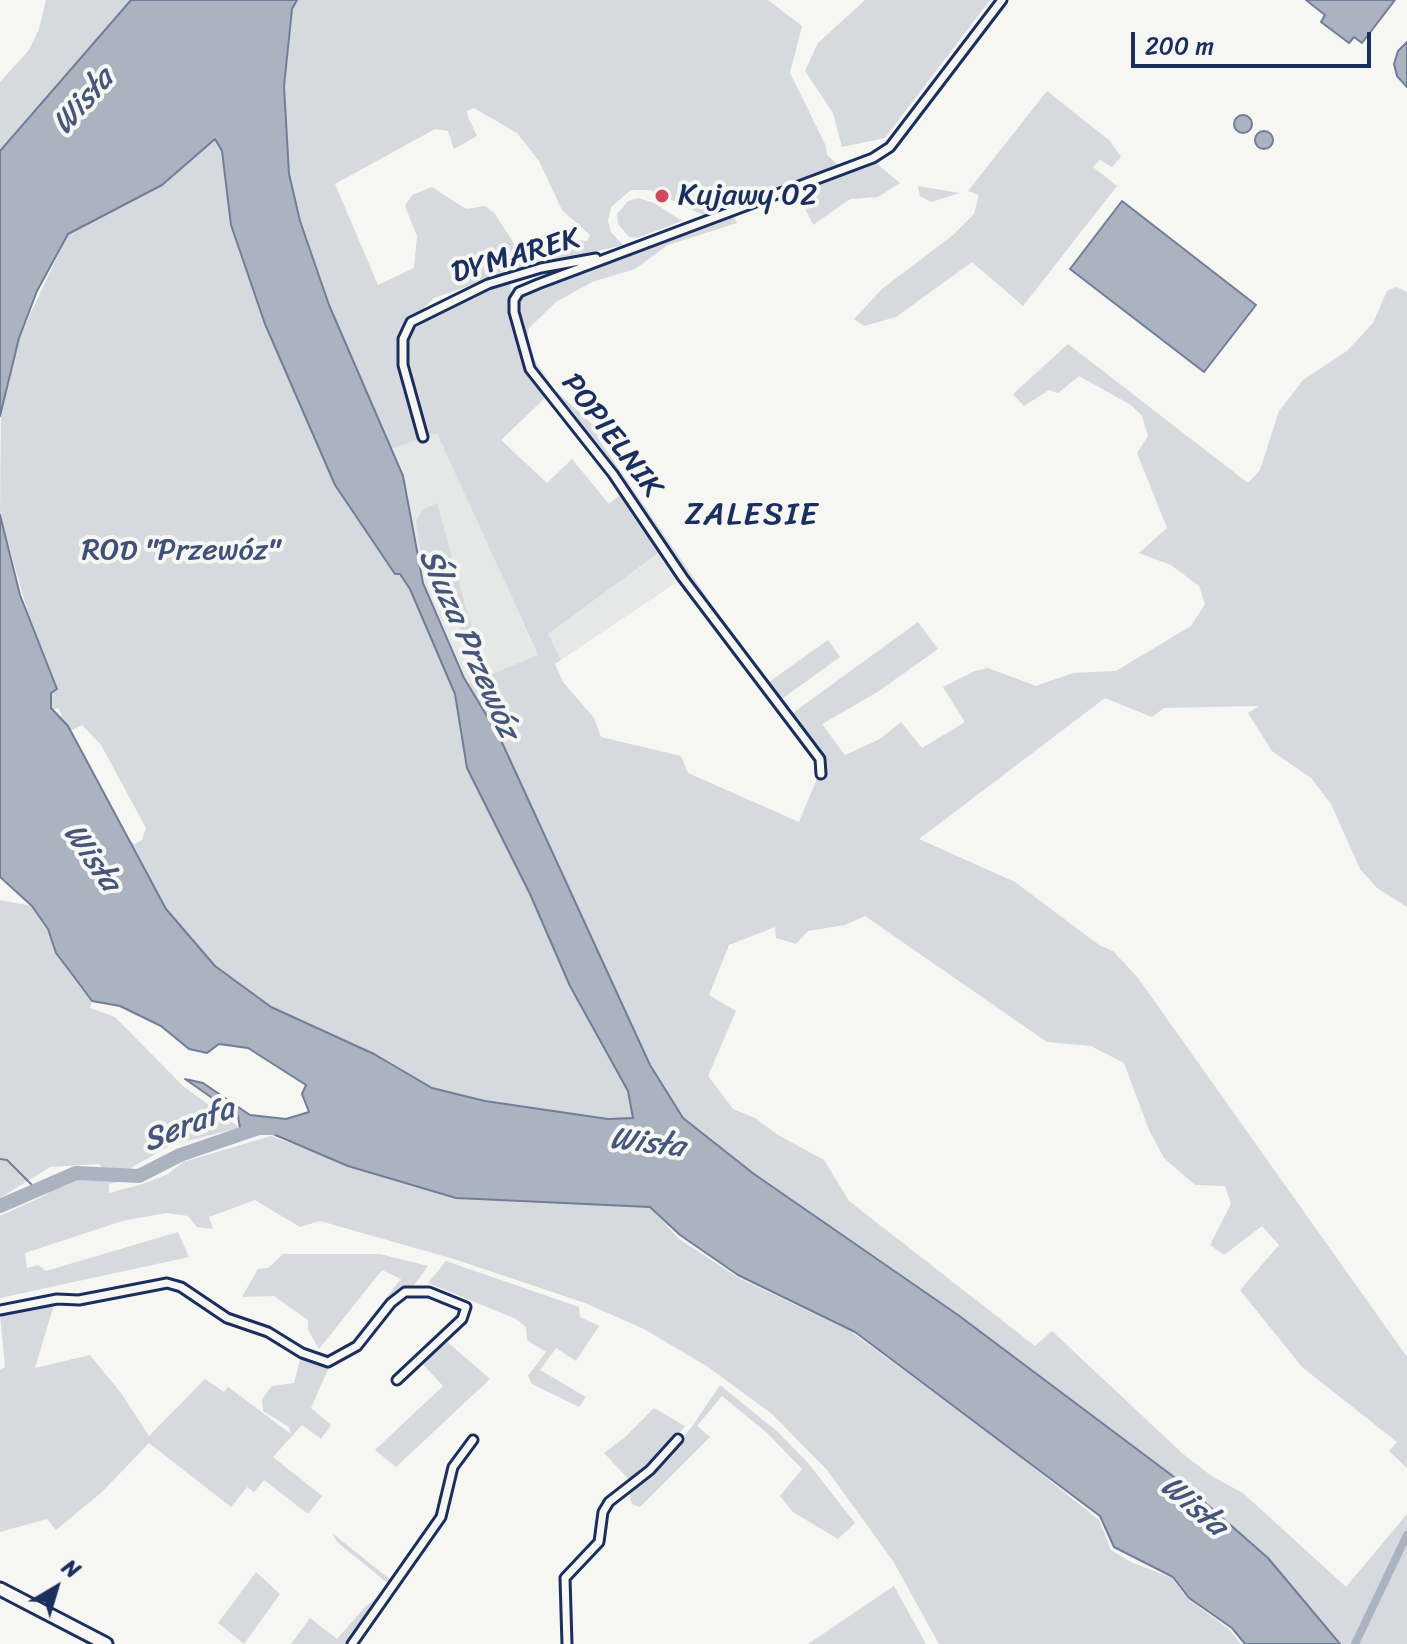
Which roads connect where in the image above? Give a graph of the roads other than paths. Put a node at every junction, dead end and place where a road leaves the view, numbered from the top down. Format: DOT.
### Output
graph roads {
  1 [pos="1002,0"];
  2 [pos="616,254"];
  3 [pos="423,437"];
  4 [pos="821,774"];
  5 [pos="0,1310"];
  6 [pos="397,1380"];
  7 [pos="678,1439"];
  8 [pos="473,1440"];
  9 [pos="0,1589"];
  10 [pos="106,1644"];
  11 [pos="352,1644"];
  12 [pos="567,1644"];
  1 -- 2 [label="street, POPIELNIK"];
  2 -- 3 [label="street, DYMAREK"];
  2 -- 4 [label="street, POPIELNIK"];
  5 -- 6 [label="street"];
  7 -- 12 [label="street"];
  8 -- 11 [label="street"];
  9 -- 10 [label="street"];
}
